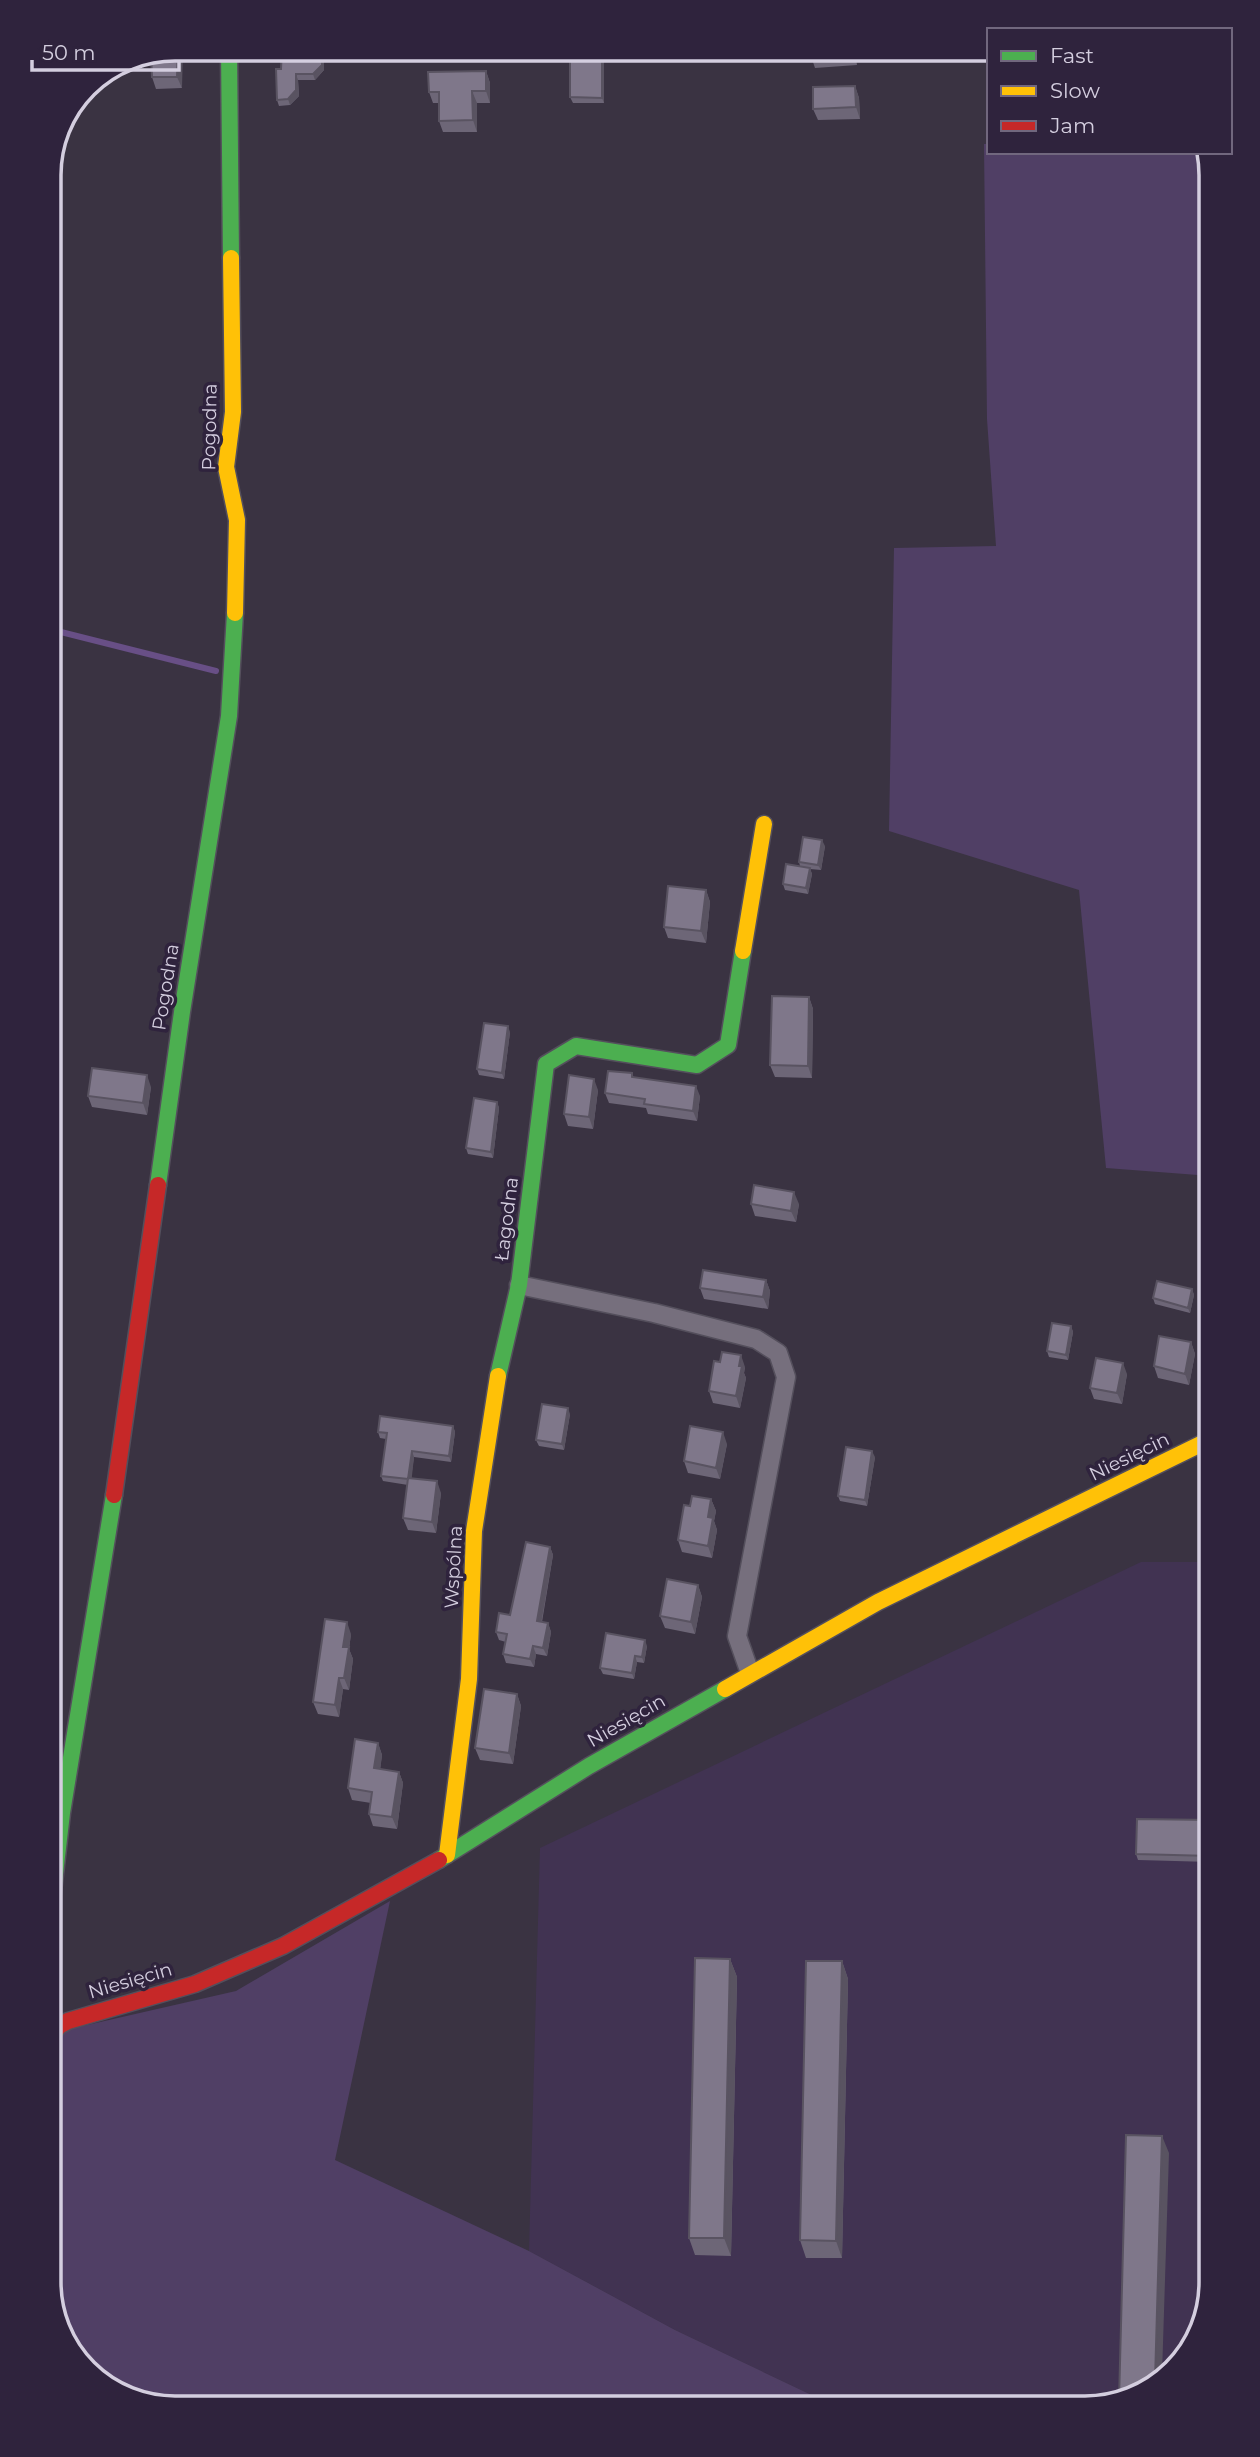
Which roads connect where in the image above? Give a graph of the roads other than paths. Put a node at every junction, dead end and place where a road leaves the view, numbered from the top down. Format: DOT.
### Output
graph roads {
  1 [pos="229,61"];
  2 [pos="764,824"];
  3 [pos="519,1285"];
  4 [pos="1199,1445"];
  5 [pos="750,1673"];
  6 [pos="61,1822"];
  7 [pos="447,1855"];
  8 [pos="61,2026"];
  1 -- 6 [label="street, Pogodna"];
  2 -- 3 [label="street, Łagodna"];
  3 -- 5 [label="street, Łagodna"];
  3 -- 7 [label="street, Wspólna"];
  4 -- 5 [label="street, Niesięcin"];
  5 -- 7 [label="street, Niesięcin"];
  7 -- 8 [label="street, Niesięcin"];
}
